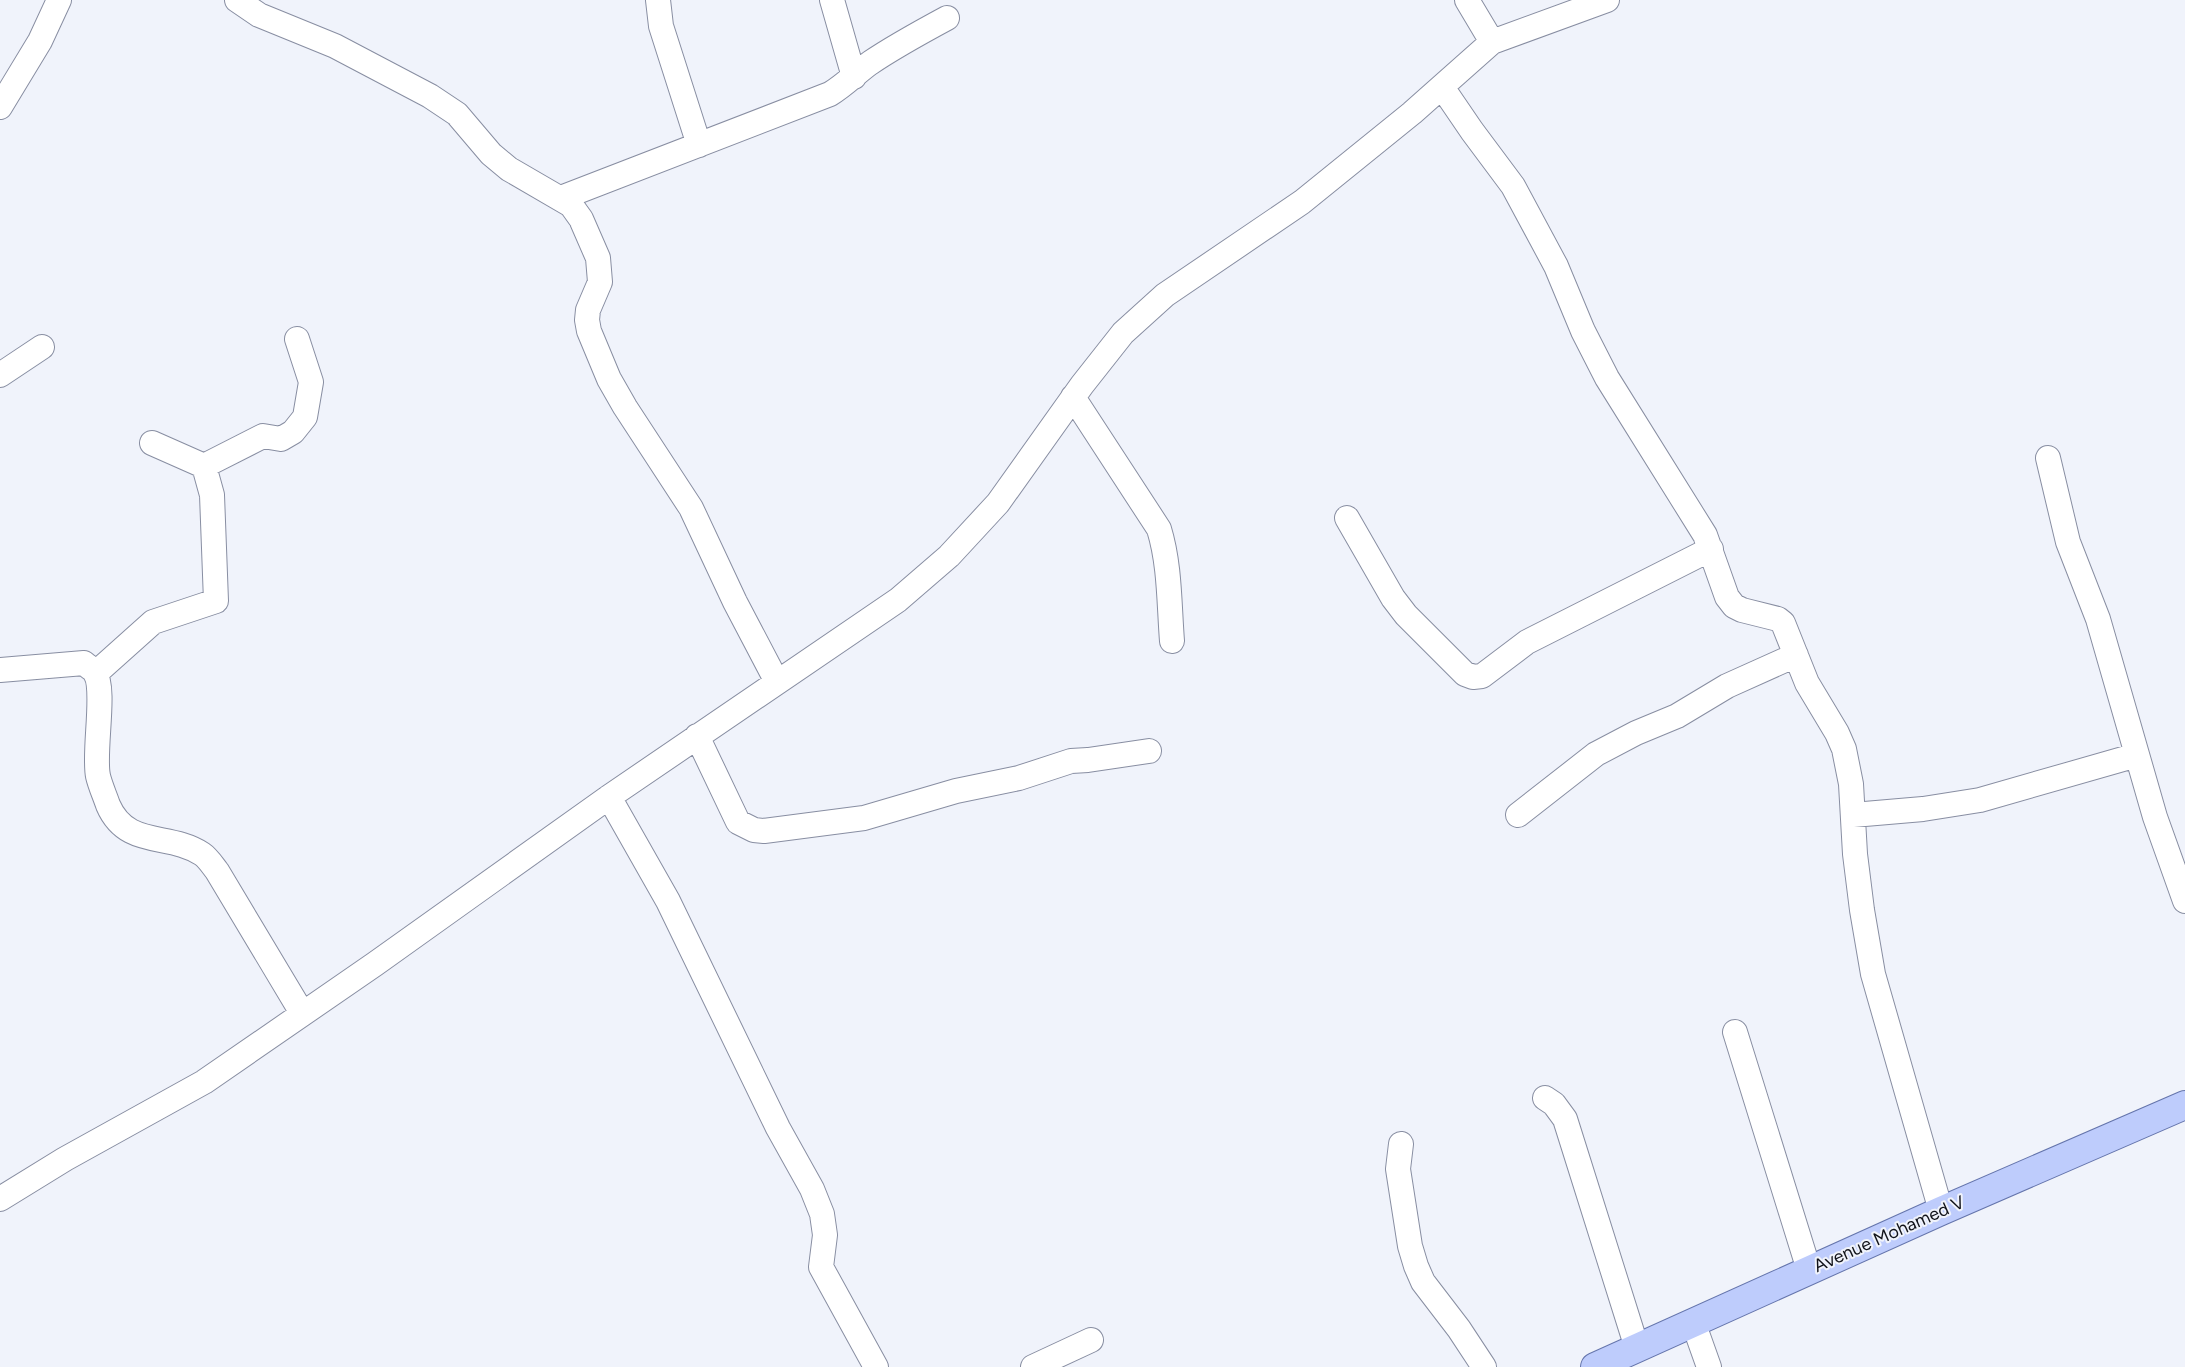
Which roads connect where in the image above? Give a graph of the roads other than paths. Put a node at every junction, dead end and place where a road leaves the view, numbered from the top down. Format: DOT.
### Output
graph roads {
  1 [pos="59,0"];
  2 [pos="236,0"];
  3 [pos="658,0"];
  4 [pos="832,0"];
  5 [pos="1467,0"];
  6 [pos="1596,2"];
  7 [pos="947,18"];
  8 [pos="1492,42"];
  9 [pos="854,76"];
  10 [pos="1442,87"];
  11 [pos="0,106"];
  12 [pos="699,145"];
  13 [pos="561,198"];
  14 [pos="297,339"];
  15 [pos="42,347"];
  16 [pos="0,375"];
  17 [pos="1073,397"];
  18 [pos="152,443"];
  19 [pos="2048,458"];
  20 [pos="204,466"];
  21 [pos="1347,518"];
  22 [pos="1711,549"];
  23 [pos="1172,641"];
  24 [pos="1796,654"];
  25 [pos="0,670"];
  26 [pos="96,673"];
  27 [pos="777,682"];
  28 [pos="697,736"];
  29 [pos="1149,751"];
  30 [pos="2137,755"];
  31 [pos="609,797"];
  32 [pos="1518,815"];
  33 [pos="1853,815"];
  34 [pos="2185,901"];
  35 [pos="302,1013"];
  36 [pos="1735,1032"];
  37 [pos="1545,1098"];
  38 [pos="2185,1105"];
  39 [pos="1401,1144"];
  40 [pos="0,1199"];
  41 [pos="1941,1211"];
  42 [pos="1809,1270"];
  43 [pos="1693,1322"];
  44 [pos="1091,1340"];
  45 [pos="1637,1348"];
  46 [pos="876,1367"];
  47 [pos="1033,1367"];
  48 [pos="1484,1367"];
  49 [pos="1595,1367"];
  50 [pos="1709,1367"];
  1 -- 11 [label="street"];
  2 -- 13 [label="street"];
  3 -- 12 [label="street"];
  4 -- 9 [label="street"];
  5 -- 8 [label="street"];
  6 -- 8 [label="street"];
  7 -- 9 [label="street"];
  8 -- 10 [label="street"];
  9 -- 12 [label="street"];
  10 -- 17 [label="street"];
  10 -- 22 [label="street"];
  12 -- 13 [label="street"];
  13 -- 27 [label="street"];
  14 -- 20 [label="street"];
  15 -- 16 [label="street"];
  17 -- 23 [label="street"];
  17 -- 27 [label="street"];
  18 -- 20 [label="street"];
  19 -- 30 [label="street"];
  20 -- 26 [label="street"];
  21 -- 22 [label="street"];
  22 -- 24 [label="street"];
  24 -- 32 [label="street"];
  24 -- 33 [label="street"];
  25 -- 26 [label="street"];
  26 -- 35 [label="street"];
  27 -- 28 [label="street"];
  28 -- 29 [label="street"];
  28 -- 31 [label="street"];
  30 -- 33 [label="street"];
  30 -- 34 [label="street"];
  31 -- 35 [label="street"];
  31 -- 46 [label="street"];
  33 -- 41 [label="street"];
  35 -- 40 [label="street"];
  36 -- 42 [label="street"];
  37 -- 45 [label="street"];
  38 -- 41 [label="main road, Avenue Mohamed V"];
  39 -- 48 [label="street"];
  41 -- 42 [label="main road, Avenue Mohamed V"];
  42 -- 43 [label="main road, Avenue Mohamed V"];
  43 -- 45 [label="main road, Avenue Mohamed V"];
  43 -- 50 [label="street"];
  44 -- 47 [label="street"];
  45 -- 49 [label="main road, Avenue Mohamed V"];
}
